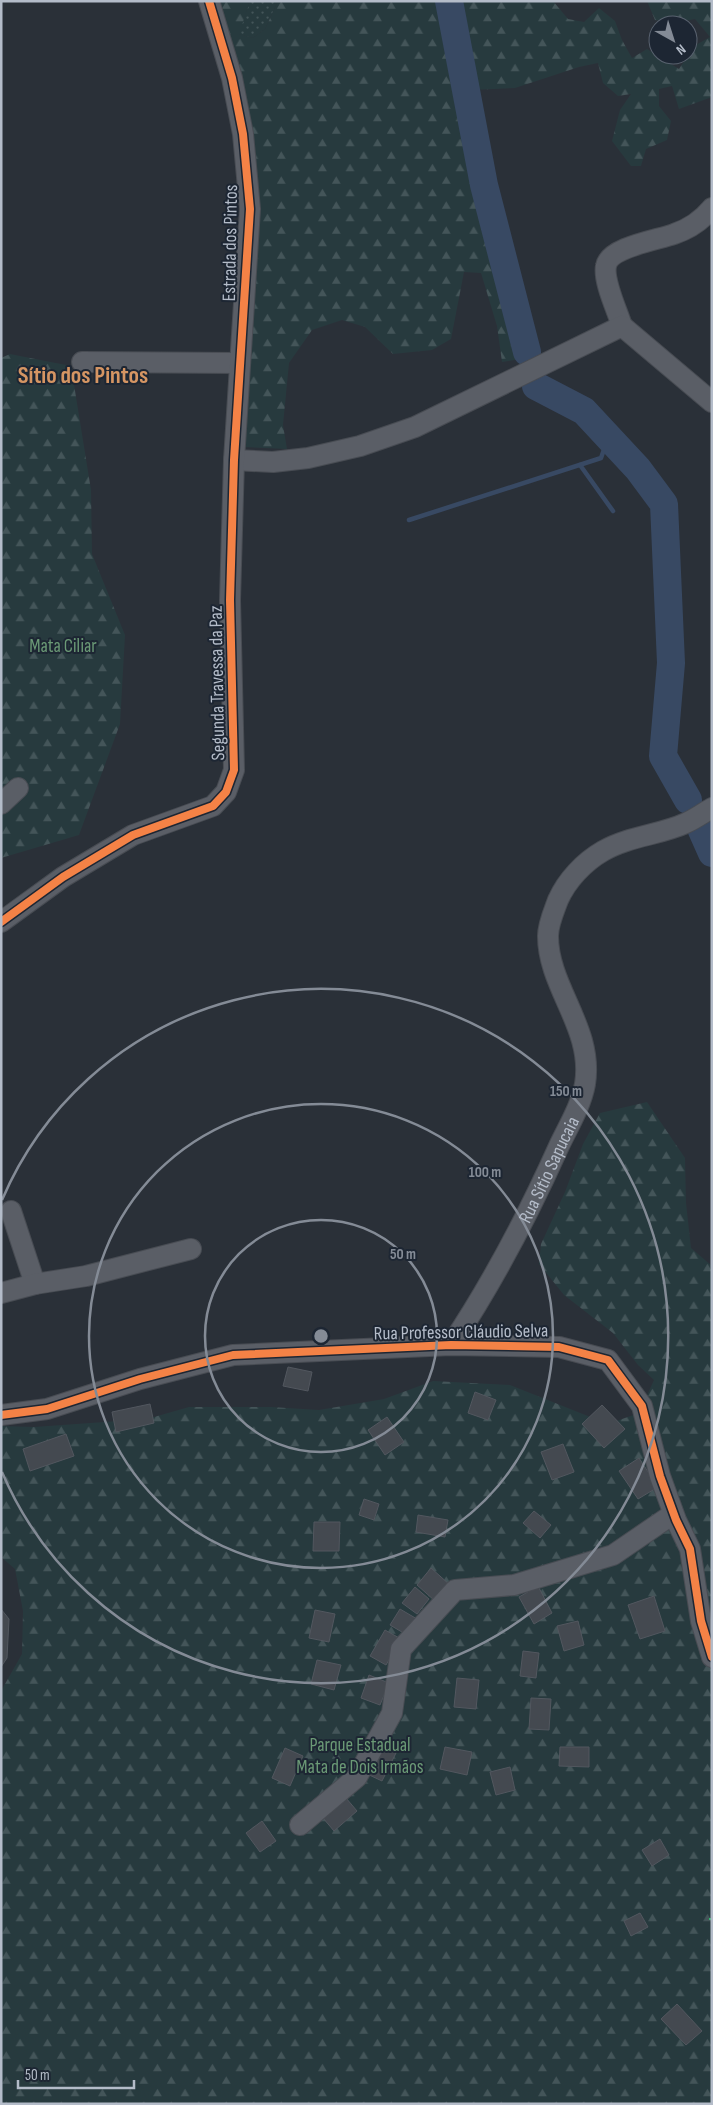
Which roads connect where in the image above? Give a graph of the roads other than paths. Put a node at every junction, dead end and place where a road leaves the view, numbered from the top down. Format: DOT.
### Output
graph roads {
  1 [pos="209,1"];
  2 [pos="712,208"];
  3 [pos="622,326"];
  4 [pos="82,362"];
  5 [pos="239,362"];
  6 [pos="712,402"];
  7 [pos="234,460"];
  8 [pos="18,788"];
  9 [pos="1,804"];
  10 [pos="712,808"];
  11 [pos="1,922"];
  12 [pos="11,1211"];
  13 [pos="191,1249"];
  14 [pos="35,1284"];
  15 [pos="1,1293"];
  16 [pos="451,1345"];
  17 [pos="1,1415"];
  18 [pos="673,1514"];
  19 [pos="712,1657"];
  20 [pos="300,1825"];
  1 -- 5 [label="street, Estrada dos Pintos"];
  2 -- 3 [label="street"];
  3 -- 6 [label="street"];
  3 -- 7 [label="street"];
  4 -- 5 [label="street"];
  5 -- 7 [label="street, Estrada dos Pintos"];
  7 -- 11 [label="street, Segunda Travessa da Paz"];
  8 -- 9 [label="street"];
  10 -- 16 [label="street, Rua Sítio Sapucaia"];
  12 -- 14 [label="street"];
  13 -- 14 [label="street"];
  14 -- 15 [label="street"];
  16 -- 17 [label="street, Rua Professor Cláudio Selva"];
  16 -- 18 [label="street, Rua Professor Cláudio Selva"];
  18 -- 19 [label="street, Rua Professor Cláudio Selva"];
  18 -- 20 [label="street"];
}
